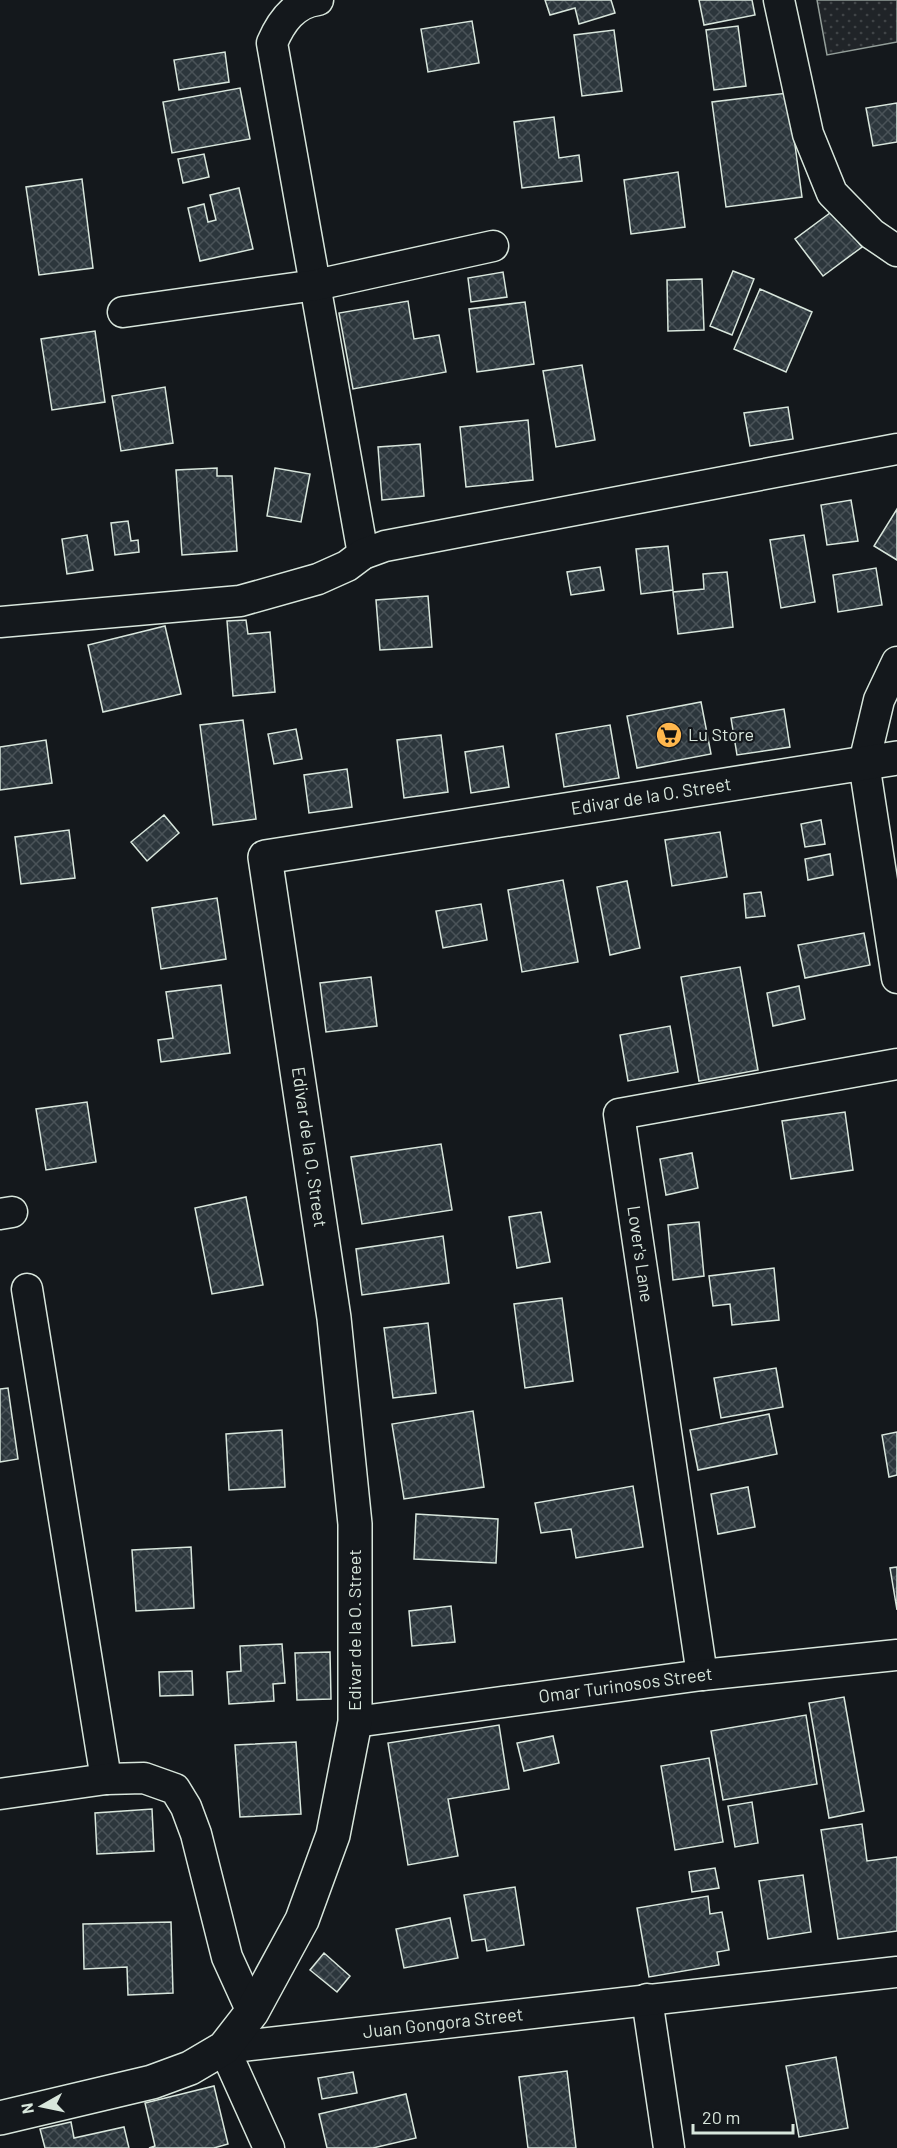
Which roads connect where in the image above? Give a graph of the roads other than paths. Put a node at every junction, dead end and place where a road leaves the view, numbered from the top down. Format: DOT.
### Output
graph roads {
  1 [pos="318,0"];
  2 [pos="778,0"];
  3 [pos="493,246"];
  4 [pos="897,251"];
  5 [pos="316,285"];
  6 [pos="123,312"];
  7 [pos="897,449"];
  8 [pos="363,554"];
  9 [pos="0,622"];
  10 [pos="897,662"];
  11 [pos="897,758"];
  12 [pos="864,763"];
  13 [pos="897,978"];
  14 [pos="897,1064"];
  15 [pos="27,1289"];
  16 [pos="897,1655"];
  17 [pos="702,1675"];
  18 [pos="355,1722"];
  19 [pos="106,1779"];
  20 [pos="0,1794"];
  21 [pos="897,1972"];
  22 [pos="647,1998"];
  23 [pos="252,2012"];
  24 [pos="224,2048"];
  25 [pos="0,2118"];
  26 [pos="269,2148"];
  27 [pos="669,2148"];
  1 -- 5 [label="street"];
  2 -- 4 [label="street"];
  3 -- 5 [label="street"];
  5 -- 6 [label="street"];
  5 -- 8 [label="street"];
  7 -- 8 [label="street"];
  8 -- 9 [label="street"];
  10 -- 12 [label="street"];
  11 -- 12 [label="street, Edivar de la O. Street"];
  12 -- 13 [label="street"];
  12 -- 18 [label="street, Edivar de la O. Street"];
  14 -- 17 [label="street, Lover's Lane"];
  15 -- 19 [label="street"];
  16 -- 17 [label="street, Omar Turinosos Street"];
  17 -- 18 [label="street, Omar Turinosos Street"];
  18 -- 23 [label="street, Edivar de la O. Street"];
  19 -- 20 [label="street"];
  19 -- 23 [label="street"];
  21 -- 22 [label="street, Juan Gongora Street"];
  22 -- 24 [label="street, Juan Gongora Street"];
  22 -- 27 [label="street"];
  23 -- 24 [label="street, Edivar de la O. Street"];
  24 -- 25 [label="street, Juan Gongora Street"];
  24 -- 26 [label="street"];
}
